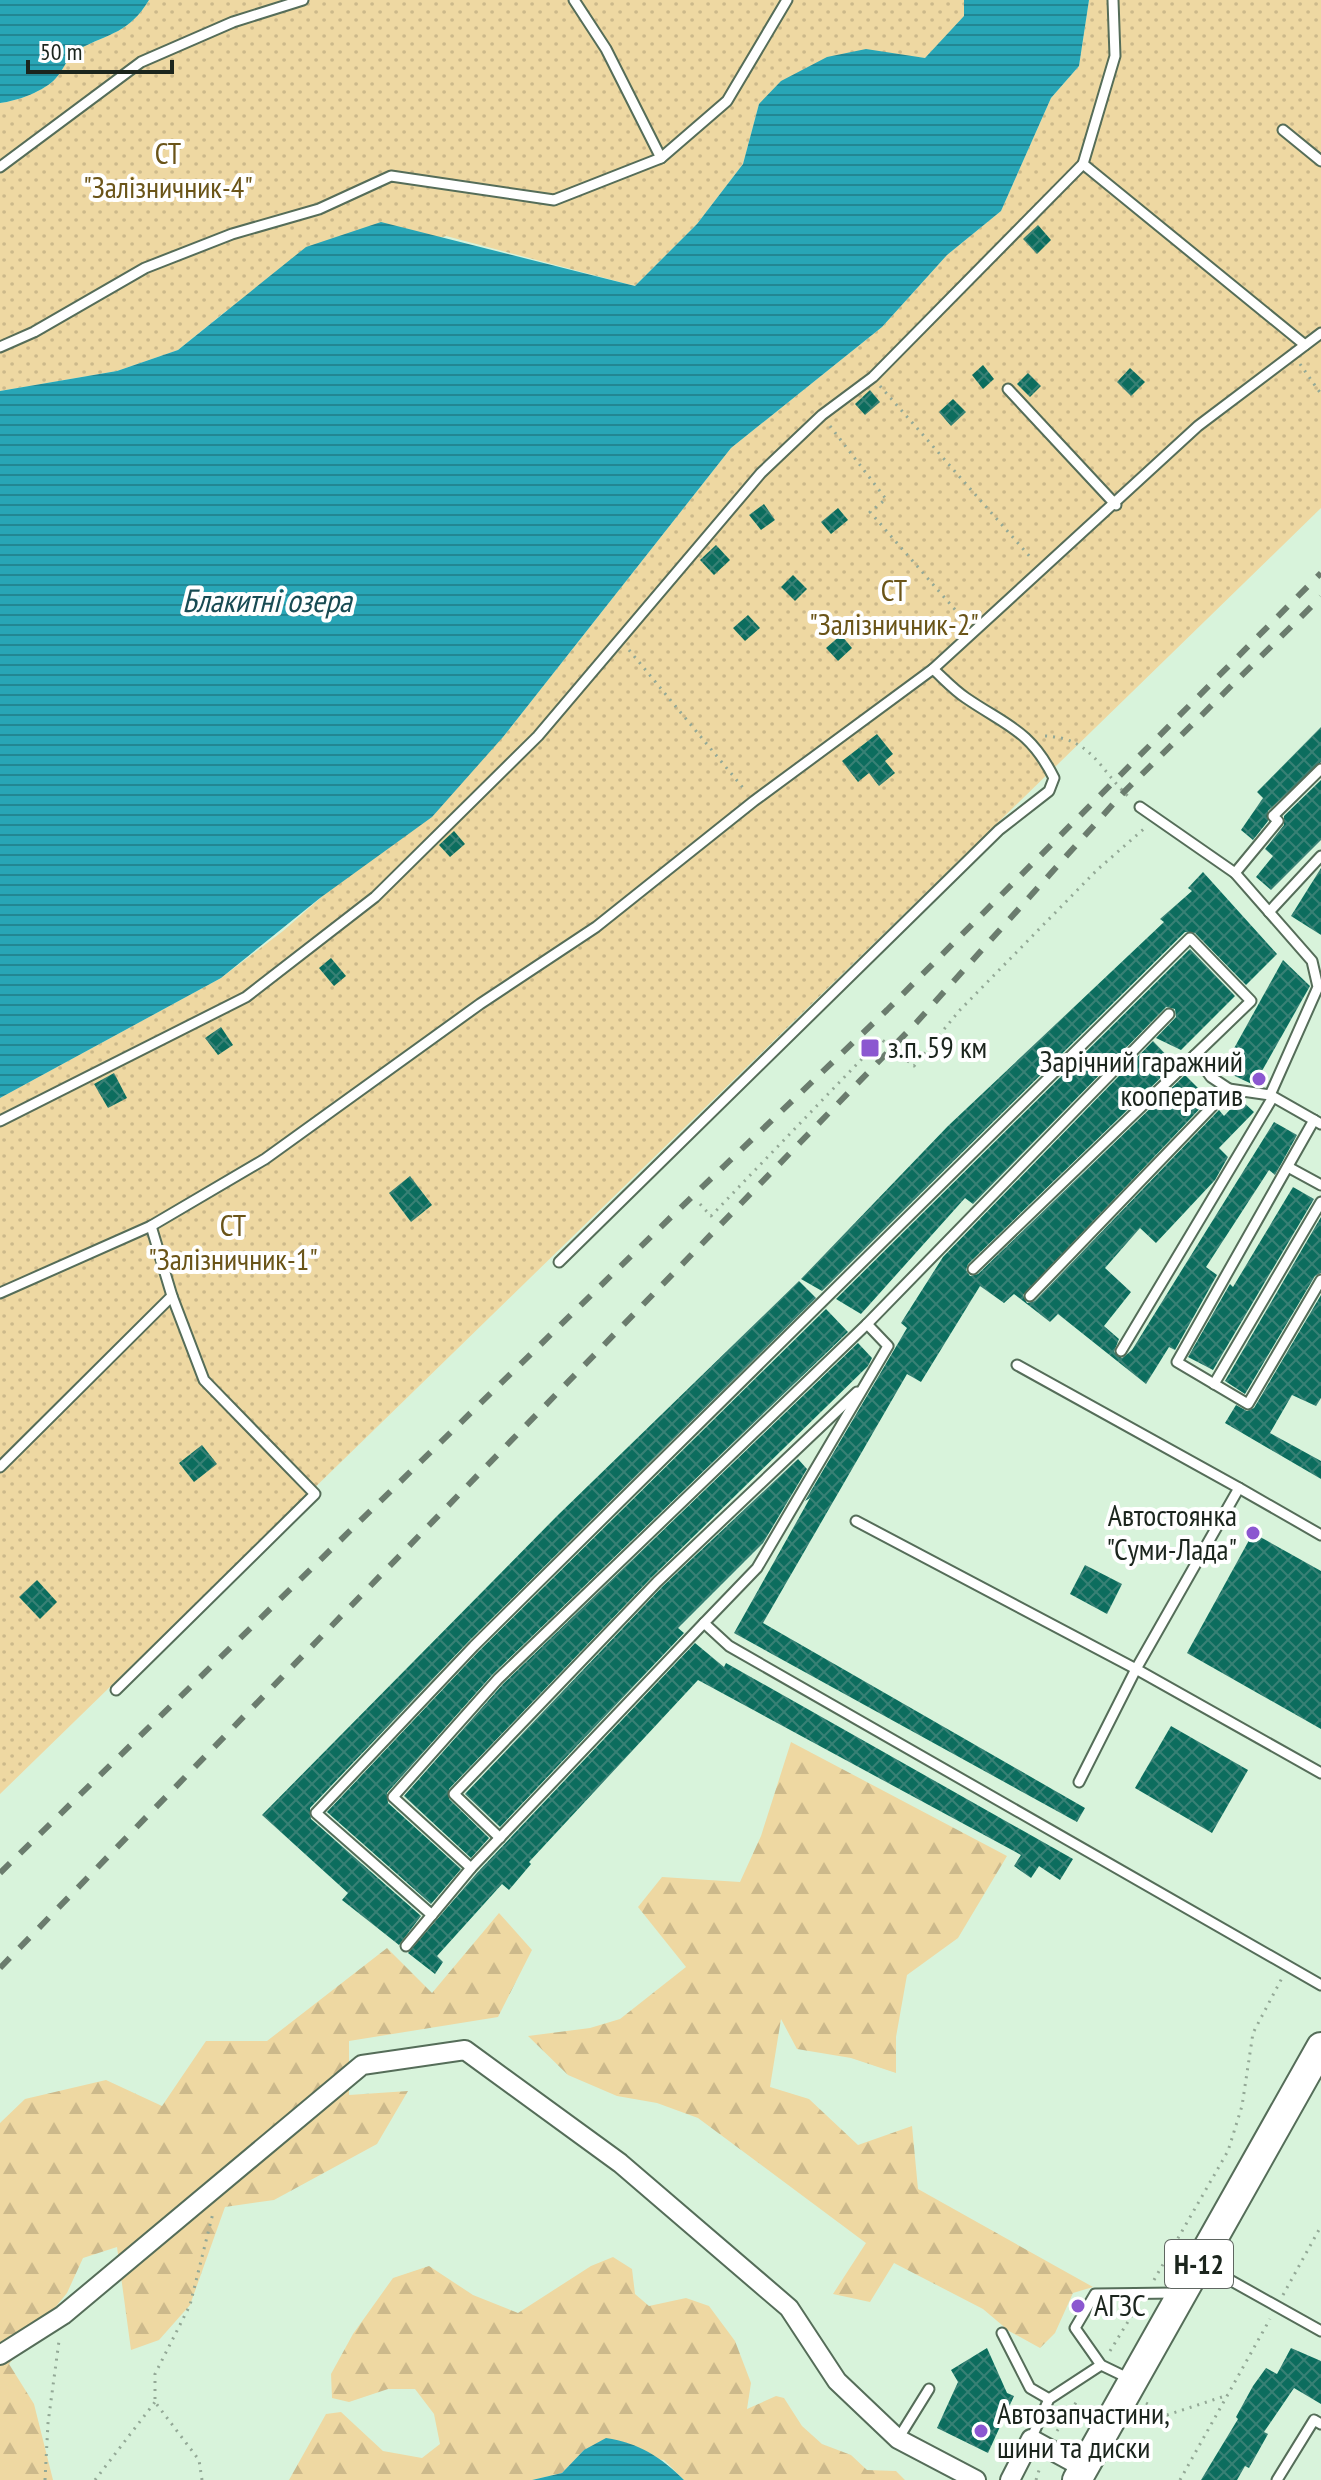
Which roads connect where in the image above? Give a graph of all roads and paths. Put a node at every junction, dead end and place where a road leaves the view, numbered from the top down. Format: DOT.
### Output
graph roads {
  1 [pos="303,0"];
  2 [pos="574,0"];
  3 [pos="787,0"];
  4 [pos="1113,0"];
  5 [pos="1283,130"];
  6 [pos="661,158"];
  7 [pos="1321,161"];
  8 [pos="1083,164"];
  9 [pos="0,167"];
  10 [pos="1321,333"];
  11 [pos="1305,345"];
  12 [pos="0,347"];
  13 [pos="1295,354"];
  14 [pos="873,377"];
  15 [pos="1008,389"];
  16 [pos="1321,394"];
  17 [pos="822,415"];
  18 [pos="1116,505"];
  19 [pos="1042,571"];
  20 [pos="975,632"];
  21 [pos="620,641"];
  22 [pos="933,669"];
  23 [pos="1021,731"];
  24 [pos="1321,769"];
  25 [pos="1124,792"];
  26 [pos="754,801"];
  27 [pos="1140,807"];
  28 [pos="1155,818"];
  29 [pos="1321,856"];
  30 [pos="1235,873"];
  31 [pos="1269,912"];
  32 [pos="1169,1014"];
  33 [pos="1195,1055"];
  34 [pos="1229,1089"];
  35 [pos="1271,1096"];
  36 [pos="0,1121"];
  37 [pos="1318,1122"];
  38 [pos="1288,1167"];
  39 [pos="1321,1185"];
  40 [pos="1321,1202"];
  41 [pos="700,1204"];
  42 [pos="151,1226"];
  43 [pos="559,1262"];
  44 [pos="973,1269"];
  45 [pos="1321,1280"];
  46 [pos="0,1293"];
  47 [pos="172,1296"];
  48 [pos="1030,1296"];
  49 [pos="867,1324"];
  50 [pos="1121,1351"];
  51 [pos="1017,1365"];
  52 [pos="867,1382"];
  53 [pos="1214,1384"];
  54 [pos="0,1467"];
  55 [pos="1239,1488"];
  56 [pos="856,1521"];
  57 [pos="1321,1535"];
  58 [pos="704,1623"];
  59 [pos="1136,1669"];
  60 [pos="116,1690"];
  61 [pos="1321,1773"];
  62 [pos="1079,1782"];
  63 [pos="500,1838"];
  64 [pos="471,1868"];
  65 [pos="432,1915"];
  66 [pos="406,1946"];
  67 [pos="1287,1965"];
  68 [pos="1321,1985"];
  69 [pos="1321,2047"];
  70 [pos="220,2186"];
  71 [pos="1321,2227"];
  72 [pos="1200,2263"];
  73 [pos="1182,2293"];
  74 [pos="1146,2294"];
  75 [pos="1277,2306"];
  76 [pos="63,2315"];
  77 [pos="1320,2329"];
  78 [pos="1002,2333"];
  79 [pos="0,2355"];
  80 [pos="1101,2365"];
  81 [pos="1130,2386"];
  82 [pos="929,2389"];
  83 [pos="1228,2395"];
  84 [pos="1049,2399"];
  85 [pos="155,2402"];
  86 [pos="1321,2424"];
  87 [pos="898,2439"];
  88 [pos="1038,2443"];
  89 [pos="1081,2474"];
  90 [pos="45,2480"];
  91 [pos="95,2480"];
  92 [pos="202,2480"];
  93 [pos="976,2480"];
  94 [pos="1010,2480"];
  95 [pos="1036,2480"];
  96 [pos="1180,2480"];
  97 [pos="1277,2480"];
  1 -- 9 [label="lane"];
  2 -- 6 [label="lane"];
  3 -- 6 [label="lane"];
  4 -- 8 [label="lane"];
  5 -- 7 [label="lane"];
  6 -- 12 [label="lane"];
  8 -- 11 [label="lane"];
  8 -- 14 [label="lane"];
  10 -- 11 [label="lane"];
  11 -- 13 [label="lane"];
  13 -- 16 [label="path"];
  13 -- 18 [label="lane"];
  14 -- 17 [label="lane"];
  14 -- 19 [label="path"];
  15 -- 18 [label="lane"];
  17 -- 20 [label="path"];
  17 -- 21 [label="lane"];
  18 -- 19 [label="lane"];
  19 -- 20 [label="lane"];
  20 -- 22 [label="lane"];
  21 -- 26 [label="path"];
  21 -- 36 [label="lane"];
  22 -- 23 [label="lane"];
  22 -- 26 [label="lane"];
  23 -- 25 [label="path"];
  23 -- 43 [label="lane"];
  24 -- 30 [label="lane"];
  26 -- 42 [label="lane"];
  27 -- 28 [label="lane"];
  28 -- 30 [label="lane"];
  28 -- 41 [label="path"];
  29 -- 31 [label="lane"];
  30 -- 31 [label="lane"];
  31 -- 35 [label="lane"];
  32 -- 49 [label="lane"];
  33 -- 34 [label="lane"];
  33 -- 44 [label="lane"];
  33 -- 65 [label="lane"];
  34 -- 35 [label="lane"];
  34 -- 48 [label="lane"];
  35 -- 37 [label="lane"];
  35 -- 50 [label="lane"];
  37 -- 38 [label="lane"];
  38 -- 39 [label="lane"];
  38 -- 53 [label="lane"];
  40 -- 53 [label="lane"];
  42 -- 46 [label="lane"];
  42 -- 47 [label="lane"];
  45 -- 53 [label="lane"];
  47 -- 54 [label="lane"];
  47 -- 60 [label="lane"];
  49 -- 52 [label="lane"];
  49 -- 64 [label="lane"];
  51 -- 55 [label="lane"];
  52 -- 58 [label="lane"];
  52 -- 63 [label="lane"];
  55 -- 57 [label="lane"];
  55 -- 59 [label="lane"];
  56 -- 59 [label="lane"];
  58 -- 63 [label="lane"];
  58 -- 67 [label="lane"];
  59 -- 61 [label="lane"];
  59 -- 62 [label="lane"];
  63 -- 64 [label="lane"];
  64 -- 65 [label="lane"];
  65 -- 66 [label="lane"];
  67 -- 68 [label="lane"];
  67 -- 74 [label="path"];
  69 -- 72 [label="main road, Н-12"];
  70 -- 76 [label="street"];
  70 -- 85 [label="path"];
  70 -- 87 [label="street"];
  71 -- 75 [label="path"];
  72 -- 73 [label="main road, Н-12"];
  72 -- 75 [label="lane"];
  73 -- 74 [label="lane"];
  73 -- 81 [label="main road, Н-12"];
  74 -- 80 [label="path"];
  74 -- 80 [label="lane"];
  75 -- 77 [label="lane"];
  75 -- 83 [label="path"];
  76 -- 79 [label="street"];
  76 -- 90 [label="path"];
  78 -- 84 [label="lane"];
  80 -- 81 [label="lane"];
  80 -- 84 [label="lane"];
  80 -- 88 [label="path"];
  81 -- 83 [label="path"];
  81 -- 89 [label="main road, Н-12"];
  82 -- 87 [label="lane"];
  83 -- 96 [label="path"];
  84 -- 88 [label="lane"];
  85 -- 91 [label="path"];
  85 -- 92 [label="path"];
  86 -- 97 [label="lane"];
  87 -- 93 [label="street"];
  88 -- 89 [label="street"];
  88 -- 94 [label="street"];
  88 -- 95 [label="path"];
}
